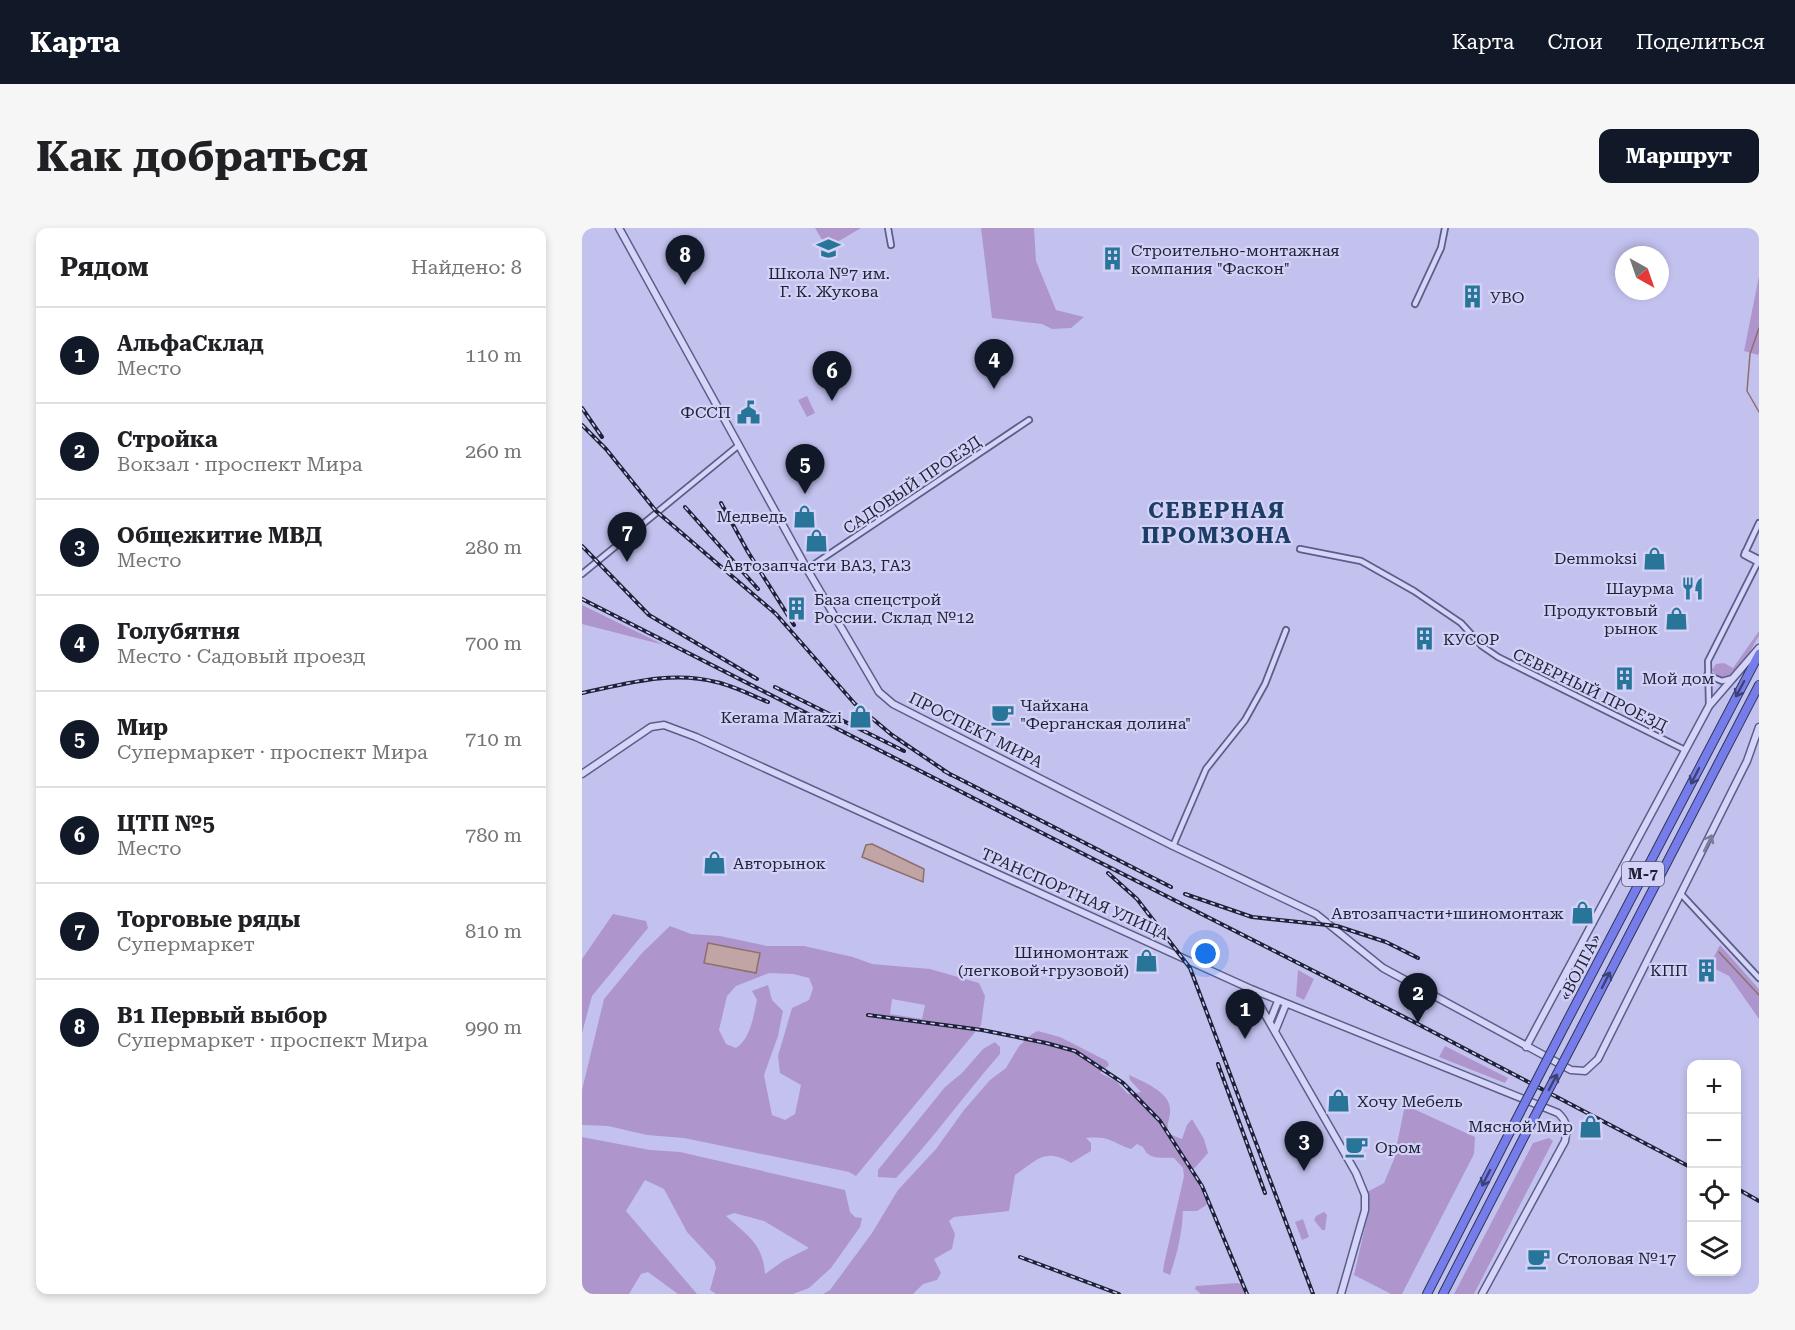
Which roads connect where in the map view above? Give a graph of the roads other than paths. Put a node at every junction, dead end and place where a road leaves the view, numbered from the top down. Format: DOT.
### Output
graph roads {
  1 [pos="619,228"];
  2 [pos="888,228"];
  3 [pos="1445,228"];
  4 [pos="891,245"];
  5 [pos="1415,304"];
  6 [pos="1029,420"];
  7 [pos="739,445"];
  8 [pos="1759,523"];
  9 [pos="1300,549"];
  10 [pos="1759,561"];
  11 [pos="807,569"];
  12 [pos="582,574"];
  13 [pos="1286,630"];
  14 [pos="1759,648"];
  15 [pos="1759,654"];
  16 [pos="1707,675"];
  17 [pos="1735,676"];
  18 [pos="1759,685"];
  19 [pos="1709,706"];
  20 [pos="1759,727"];
  21 [pos="1685,750"];
  22 [pos="582,774"];
  23 [pos="1173,846"];
  24 [pos="1682,895"];
  25 [pos="1759,978"];
  26 [pos="1251,989"];
  27 [pos="1278,1001"];
  28 [pos="1286,1004"];
  29 [pos="1270,1021"];
  30 [pos="1275,1032"];
  31 [pos="1526,1047"];
  32 [pos="1341,1294"];
  33 [pos="1427,1294"];
  34 [pos="1443,1294"];
  35 [pos="1482,1294"];
  1 -- 7 [label="street, ПРОСПЕКТ МИРА"];
  2 -- 4 [label="street"];
  3 -- 5 [label="street"];
  6 -- 11 [label="street, САДОВЫЙ ПРОЕЗД"];
  7 -- 11 [label="street, ПРОСПЕКТ МИРА"];
  7 -- 12 [label="street"];
  8 -- 10 [label="street"];
  9 -- 21 [label="street, СЕВЕРНЫЙ ПРОЕЗД"];
  10 -- 16 [label="street"];
  11 -- 23 [label="street, ПРОСПЕКТ МИРА"];
  13 -- 23 [label="street"];
  14 -- 17 [label="street"];
  15 -- 33 [label="highway, «ВОЛГА» / М-7, one-way, bridge"];
  16 -- 17 [label="street"];
  16 -- 19 [label="street"];
  17 -- 19 [label="street"];
  34 -- 18 [label="highway, «ВОЛГА» / М-7, one-way, bridge"];
  19 -- 21 [label="street"];
  24 -- 20 [label="street, one-way"];
  21 -- 31 [label="street"];
  22 -- 26 [label="street, ТРАНСПОРТНАЯ УЛИЦА"];
  23 -- 31 [label="street, ПРОСПЕКТ МИРА"];
  24 -- 25 [label="street"];
  24 -- 31 [label="street, ПРОСПЕКТ МИРА"];
  26 -- 27 [label="street, ТРАНСПОРТНАЯ УЛИЦА"];
  26 -- 29 [label="street"];
  27 -- 28 [label="street, ТРАНСПОРТНАЯ УЛИЦА"];
  27 -- 29 [label="street"];
  28 -- 30 [label="street"];
  28 -- 35 [label="street, ТРАНСПОРТНАЯ УЛИЦА"];
  29 -- 30 [label="street"];
  30 -- 32 [label="street"];
}
